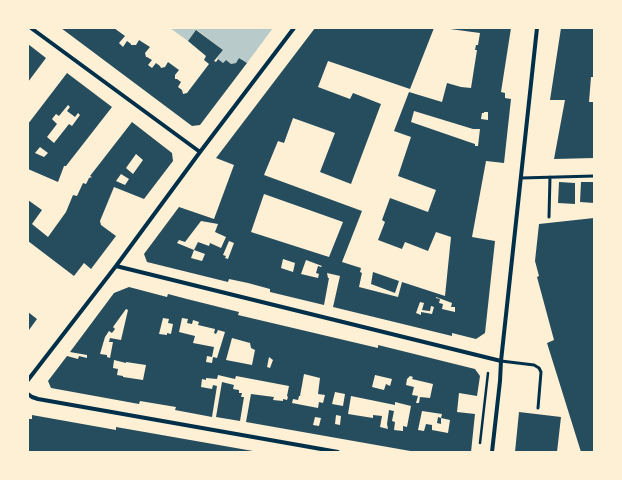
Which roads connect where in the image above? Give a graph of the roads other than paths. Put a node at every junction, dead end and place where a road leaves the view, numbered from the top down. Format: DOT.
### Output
graph roads {
  1 [pos="31,28"];
  2 [pos="294,28"];
  3 [pos="538,28"];
  4 [pos="200,152"];
  5 [pos="594,176"];
  6 [pos="550,177"];
  7 [pos="521,178"];
  8 [pos="549,217"];
  9 [pos="116,266"];
  10 [pos="501,362"];
  11 [pos="28,380"];
  12 [pos="28,394"];
  13 [pos="538,408"];
  14 [pos="338,452"];
  15 [pos="492,452"];
  1 -- 4 [label="street"];
  2 -- 4 [label="street"];
  3 -- 7 [label="street"];
  4 -- 9 [label="street"];
  5 -- 6 [label="lane"];
  6 -- 7 [label="lane"];
  6 -- 8 [label="lane"];
  7 -- 10 [label="street"];
  9 -- 10 [label="street"];
  9 -- 11 [label="street"];
  10 -- 13 [label="lane"];
  10 -- 15 [label="street"];
  12 -- 14 [label="street"];
}
